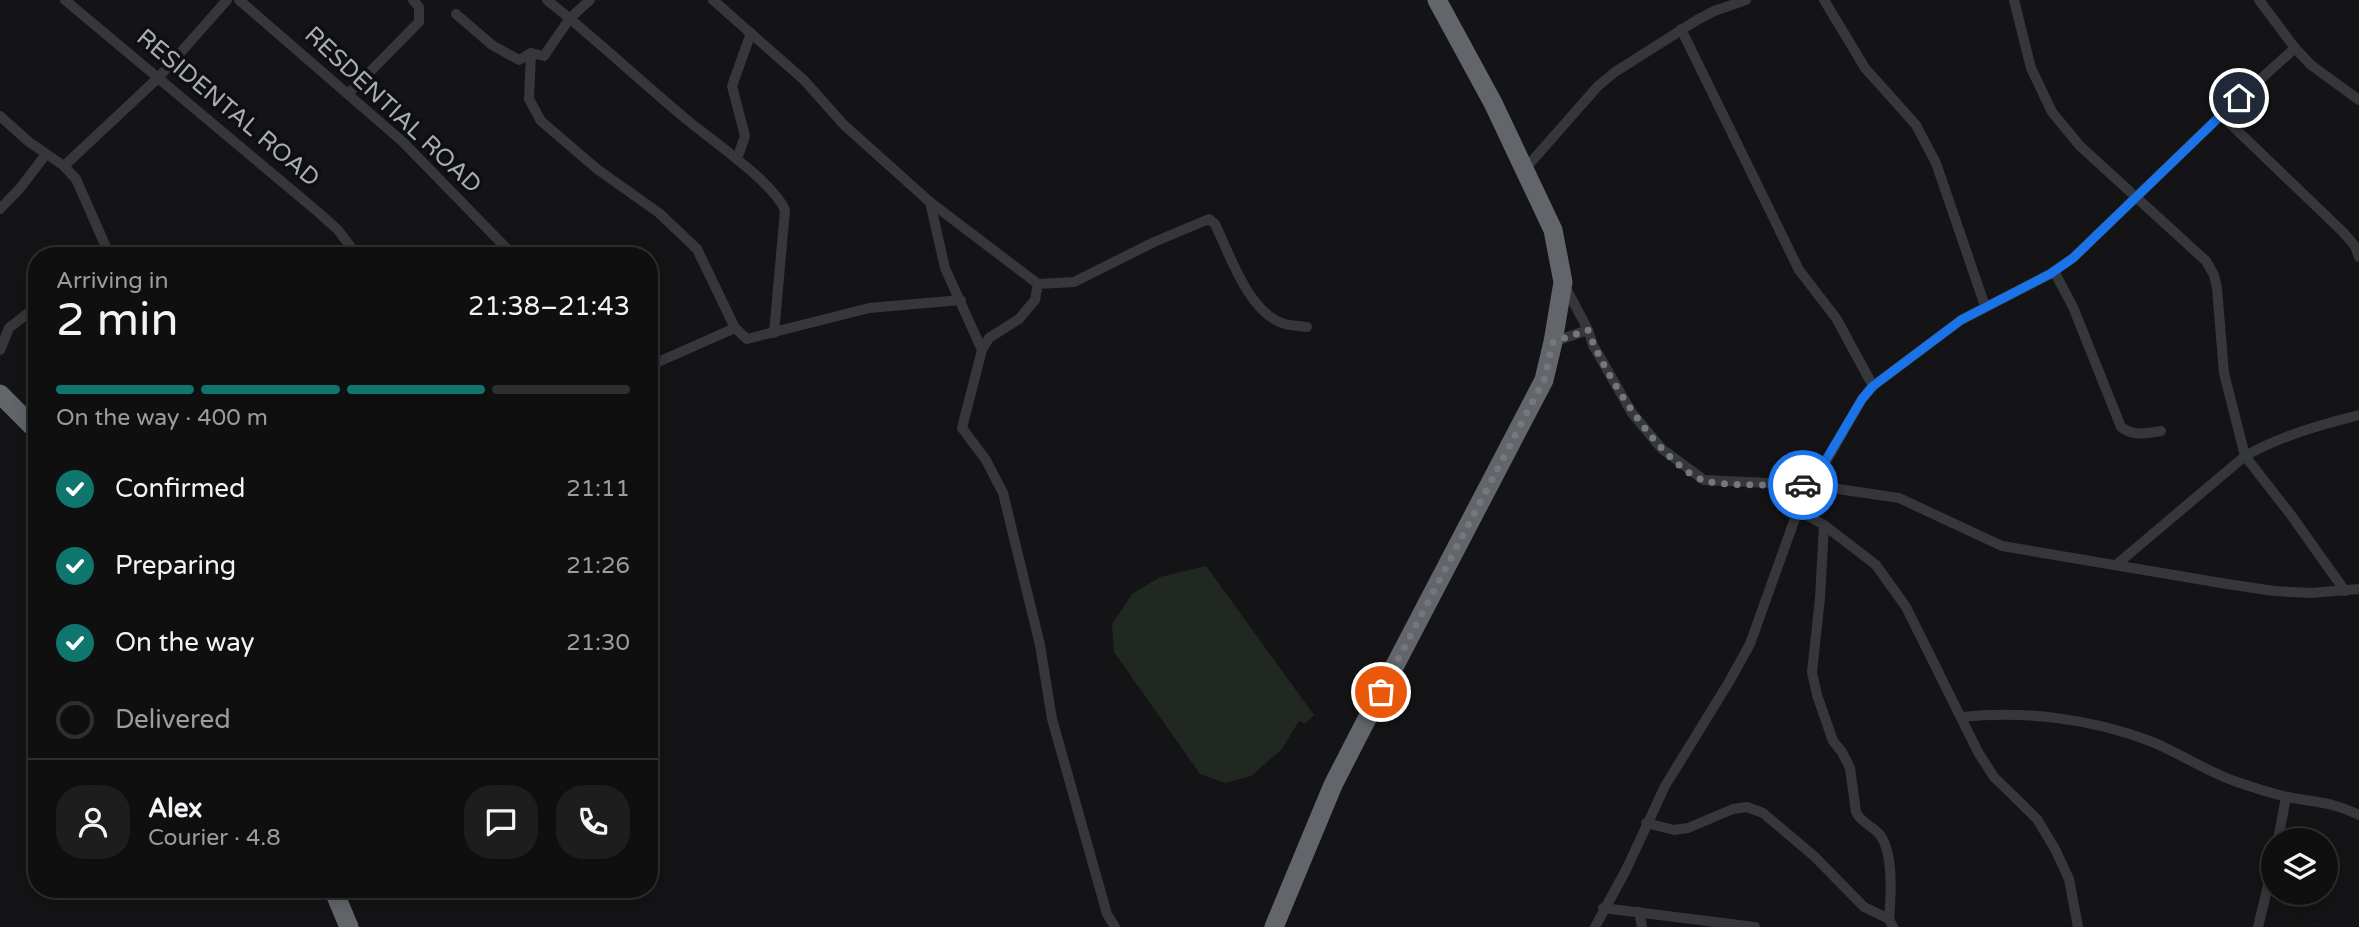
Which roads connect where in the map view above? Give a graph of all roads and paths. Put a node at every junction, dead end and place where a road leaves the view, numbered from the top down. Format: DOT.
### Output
graph roads {
  1 [pos="65,0"];
  2 [pos="227,0"];
  3 [pos="239,0"];
  4 [pos="547,0"];
  5 [pos="590,0"];
  6 [pos="713,0"];
  7 [pos="1437,0"];
  8 [pos="1746,0"];
  9 [pos="1824,0"];
  10 [pos="2014,0"];
  11 [pos="2259,0"];
  12 [pos="416,4"];
  13 [pos="456,14"];
  14 [pos="570,19"];
  15 [pos="1681,29"];
  16 [pos="751,33"];
  17 [pos="2295,48"];
  18 [pos="531,53"];
  19 [pos="159,77"];
  20 [pos="348,94"];
  21 [pos="2359,100"];
  22 [pos="2221,115"];
  23 [pos="0,116"];
  24 [pos="46,154"];
  25 [pos="737,159"];
  26 [pos="64,166"];
  27 [pos="1525,169"];
  28 [pos="2135,197"];
  29 [pos="930,202"];
  30 [pos="0,209"];
  31 [pos="107,247"];
  32 [pos="351,247"];
  33 [pos="505,247"];
  34 [pos="2359,257"];
  35 [pos="2054,271"];
  36 [pos="1563,282"];
  37 [pos="1038,284"];
  38 [pos="961,300"];
  39 [pos="1985,306"];
  40 [pos="28,313"];
  41 [pos="1307,327"];
  42 [pos="734,328"];
  43 [pos="1588,330"];
  44 [pos="774,333"];
  45 [pos="1553,342"];
  46 [pos="0,350"];
  47 [pos="982,351"];
  48 [pos="658,362"];
  49 [pos="1873,386"];
  50 [pos="0,394"];
  51 [pos="2359,415"];
  52 [pos="28,422"];
  53 [pos="2161,431"];
  54 [pos="2245,456"];
  55 [pos="1811,485"];
  56 [pos="1798,510"];
  57 [pos="1824,525"];
  58 [pos="2116,565"];
  59 [pos="2359,589"];
  60 [pos="2345,591"];
  61 [pos="1962,717"];
  62 [pos="2286,797"];
  63 [pos="2359,815"];
  64 [pos="1646,823"];
  65 [pos="2280,828"];
  66 [pos="337,898"];
  67 [pos="2263,905"];
  68 [pos="1603,908"];
  69 [pos="1639,912"];
  70 [pos="1891,923"];
  71 [pos="349,927"];
  72 [pos="1115,927"];
  73 [pos="1274,927"];
  74 [pos="1595,927"];
  75 [pos="1643,927"];
  76 [pos="1755,927"];
  77 [pos="2078,927"];
  78 [pos="2258,927"];
  1 -- 19 [label="street, RESIDENTAL ROAD"];
  2 -- 19 [label="street"];
  3 -- 20 [label="street, RESDENTIAL ROAD"];
  4 -- 14 [label="street"];
  5 -- 14 [label="street"];
  6 -- 16 [label="street"];
  7 -- 27 [label="highway"];
  8 -- 15 [label="street"];
  9 -- 39 [label="street"];
  10 -- 28 [label="street"];
  11 -- 17 [label="street"];
  12 -- 20 [label="street"];
  13 -- 18 [label="street"];
  14 -- 18 [label="street"];
  14 -- 25 [label="street"];
  15 -- 27 [label="street"];
  15 -- 49 [label="street"];
  16 -- 25 [label="street"];
  16 -- 29 [label="street"];
  17 -- 21 [label="street"];
  17 -- 22 [label="street"];
  18 -- 42 [label="street"];
  19 -- 26 [label="street"];
  19 -- 32 [label="street, RESIDENTAL ROAD"];
  20 -- 33 [label="street, RESDENTIAL ROAD"];
  22 -- 28 [label="street"];
  22 -- 34 [label="street"];
  23 -- 24 [label="street"];
  24 -- 26 [label="street"];
  24 -- 30 [label="street"];
  25 -- 44 [label="street"];
  26 -- 31 [label="street"];
  27 -- 36 [label="highway"];
  28 -- 35 [label="street"];
  28 -- 54 [label="street"];
  29 -- 37 [label="street"];
  29 -- 38 [label="street"];
  35 -- 39 [label="street"];
  35 -- 53 [label="street"];
  36 -- 43 [label="street"];
  36 -- 45 [label="highway"];
  37 -- 41 [label="street"];
  37 -- 47 [label="street"];
  38 -- 44 [label="street"];
  38 -- 47 [label="street"];
  39 -- 49 [label="street"];
  40 -- 46 [label="street"];
  42 -- 44 [label="street"];
  42 -- 48 [label="street"];
  43 -- 45 [label="street"];
  43 -- 55 [label="street"];
  45 -- 73 [label="highway"];
  47 -- 72 [label="street"];
  49 -- 55 [label="street"];
  50 -- 52 [label="highway"];
  51 -- 54 [label="street"];
  54 -- 58 [label="street"];
  54 -- 60 [label="street"];
  55 -- 56 [label="street"];
  55 -- 58 [label="street"];
  56 -- 57 [label="street"];
  56 -- 64 [label="street"];
  57 -- 61 [label="street"];
  57 -- 70 [label="street"];
  58 -- 60 [label="street"];
  59 -- 60 [label="street"];
  61 -- 62 [label="street"];
  61 -- 77 [label="street"];
  62 -- 63 [label="street"];
  62 -- 65 [label="street"];
  64 -- 68 [label="street"];
  64 -- 70 [label="street"];
  66 -- 71 [label="highway"];
  67 -- 78 [label="street"];
  68 -- 69 [label="street"];
  68 -- 74 [label="street"];
  69 -- 75 [label="street"];
  69 -- 76 [label="street"];
}
